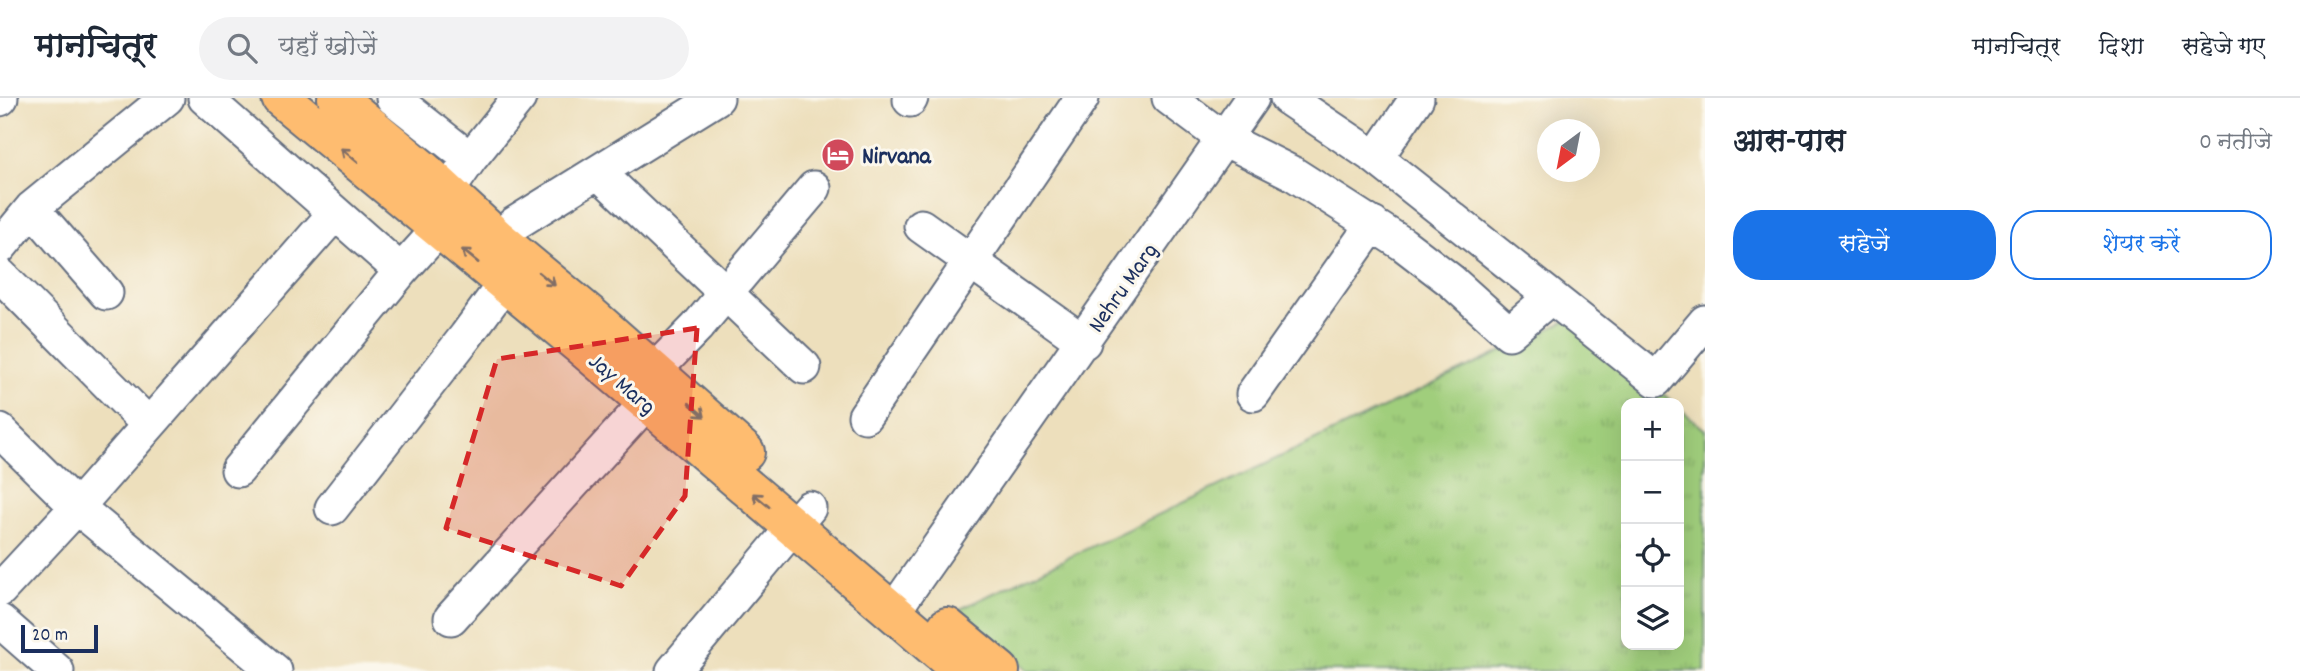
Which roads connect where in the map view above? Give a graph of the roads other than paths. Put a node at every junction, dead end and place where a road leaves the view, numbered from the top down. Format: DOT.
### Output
graph roads {
  1 [pos="167,98"];
  2 [pos="205,98"];
  3 [pos="281,98"];
  4 [pos="337,98"];
  5 [pos="393,98"];
  6 [pos="519,98"];
  7 [pos="717,98"];
  8 [pos="1082,98"];
  9 [pos="1169,98"];
  10 [pos="1252,98"];
  11 [pos="1287,98"];
  12 [pos="1417,98"];
  13 [pos="1223,139"];
  14 [pos="1376,158"];
  15 [pos="470,159"];
  16 [pos="598,173"];
  17 [pos="424,186"];
  18 [pos="814,188"];
  19 [pos="32,208"];
  20 [pos="335,213"];
  21 [pos="1373,224"];
  22 [pos="921,226"];
  23 [pos="438,230"];
  24 [pos="498,239"];
  25 [pos="0,247"];
  26 [pos="970,261"];
  27 [pos="401,271"];
  28 [pos="0,275"];
  29 [pos="504,284"];
  30 [pos="727,292"];
  31 [pos="106,293"];
  32 [pos="1552,297"];
  33 [pos="1705,322"];
  34 [pos="1084,342"];
  35 [pos="804,367"];
  36 [pos="650,387"];
  37 [pos="1253,394"];
  38 [pos="865,416"];
  39 [pos="149,425"];
  40 [pos="0,431"];
  41 [pos="238,470"];
  42 [pos="77,507"];
  43 [pos="332,508"];
  44 [pos="801,517"];
  45 [pos="0,590"];
  46 [pos="900,603"];
  47 [pos="451,618"];
  48 [pos="0,621"];
  49 [pos="57,671"];
  50 [pos="275,671"];
  51 [pos="673,671"];
  52 [pos="962,671"];
  53 [pos="1000,671"];
  1 -- 19 [label="street"];
  2 -- 20 [label="street"];
  17 -- 3 [label="main road, Jay Marg, one-way"];
  4 -- 17 [label="main road, Jay Marg"];
  5 -- 15 [label="street"];
  6 -- 15 [label="street"];
  7 -- 16 [label="street"];
  8 -- 26 [label="street"];
  9 -- 13 [label="street"];
  10 -- 13 [label="street, Nehru Marg"];
  11 -- 14 [label="street"];
  12 -- 14 [label="street"];
  13 -- 21 [label="street"];
  13 -- 34 [label="street, Nehru Marg"];
  14 -- 32 [label="street"];
  15 -- 17 [label="street"];
  16 -- 24 [label="street"];
  16 -- 30 [label="street"];
  17 -- 23 [label="main road, Jay Marg"];
  17 -- 24 [label="main road, Jay Marg"];
  18 -- 30 [label="street"];
  19 -- 25 [label="street"];
  19 -- 31 [label="street"];
  20 -- 27 [label="street"];
  20 -- 39 [label="street"];
  21 -- 32 [label="street"];
  21 -- 37 [label="street"];
  22 -- 26 [label="street"];
  23 -- 27 [label="street"];
  29 -- 23 [label="main road, Jay Marg, one-way"];
  24 -- 36 [label="main road, Jay Marg, one-way"];
  26 -- 34 [label="street"];
  26 -- 38 [label="street"];
  27 -- 41 [label="street"];
  28 -- 39 [label="street"];
  29 -- 36 [label="main road, Jay Marg"];
  29 -- 43 [label="street"];
  30 -- 35 [label="street"];
  30 -- 36 [label="street"];
  32 -- 33 [label="street"];
  34 -- 46 [label="street, Nehru Marg"];
  36 -- 44 [label="main road, Jay Marg"];
  36 -- 47 [label="street"];
  39 -- 42 [label="street"];
  40 -- 42 [label="street"];
  42 -- 45 [label="street"];
  42 -- 50 [label="street"];
  44 -- 46 [label="main road, Jay Marg"];
  44 -- 51 [label="street"];
  46 -- 52 [label="main road, Jay Marg"];
  46 -- 53 [label="main road, Jay Marg"];
  48 -- 49 [label="street"];
}
